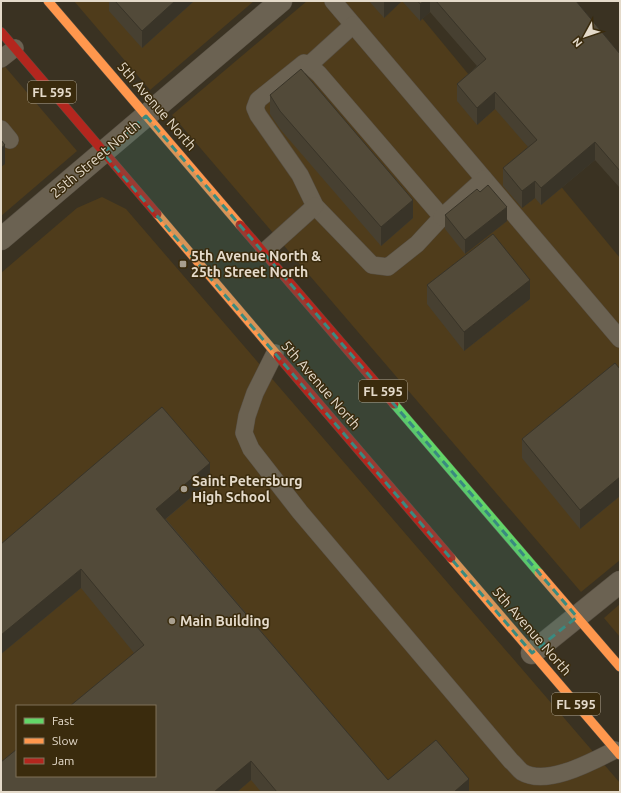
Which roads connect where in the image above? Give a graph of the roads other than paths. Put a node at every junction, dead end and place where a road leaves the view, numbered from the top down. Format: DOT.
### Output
graph roads {
  1 [pos="48,1"];
  2 [pos="281,1"];
  3 [pos="333,1"];
  4 [pos="353,25"];
  5 [pos="1,32"];
  6 [pos="15,48"];
  7 [pos="1,59"];
  8 [pos="309,64"];
  9 [pos="146,116"];
  10 [pos="103,153"];
  11 [pos="484,179"];
  12 [pos="315,206"];
  13 [pos="442,217"];
  14 [pos="1,239"];
  15 [pos="264,252"];
  16 [pos="620,339"];
  17 [pos="275,353"];
  18 [pos="620,582"];
  19 [pos="577,617"];
  20 [pos="532,653"];
  21 [pos="620,667"];
  22 [pos="618,753"];
  1 -- 9 [label="main road, 5th Avenue North / FL 595"];
  2 -- 9 [label="street, 25th Street North"];
  3 -- 4 [label="lane"];
  4 -- 8 [label="lane"];
  4 -- 11 [label="lane"];
  5 -- 6 [label="main road, 5th Avenue North / FL 595"];
  6 -- 7 [label="lane"];
  6 -- 10 [label="main road, 5th Avenue North / FL 595"];
  8 -- 12 [label="lane"];
  8 -- 13 [label="lane"];
  9 -- 10 [label="street, 25th Street North"];
  9 -- 15 [label="main road, 5th Avenue North / FL 595"];
  10 -- 14 [label="street, 25th Street North"];
  10 -- 17 [label="main road, 5th Avenue North / FL 595"];
  11 -- 13 [label="lane"];
  11 -- 16 [label="lane"];
  12 -- 13 [label="lane"];
  12 -- 15 [label="lane"];
  15 -- 19 [label="main road, 5th Avenue North / FL 595"];
  17 -- 20 [label="main road, 5th Avenue North / FL 595"];
  17 -- 22 [label="lane"];
  18 -- 19 [label="street"];
  19 -- 20 [label="street"];
  19 -- 21 [label="main road, 5th Avenue North / FL 595"];
  20 -- 22 [label="main road, 5th Avenue North / FL 595"];
}
